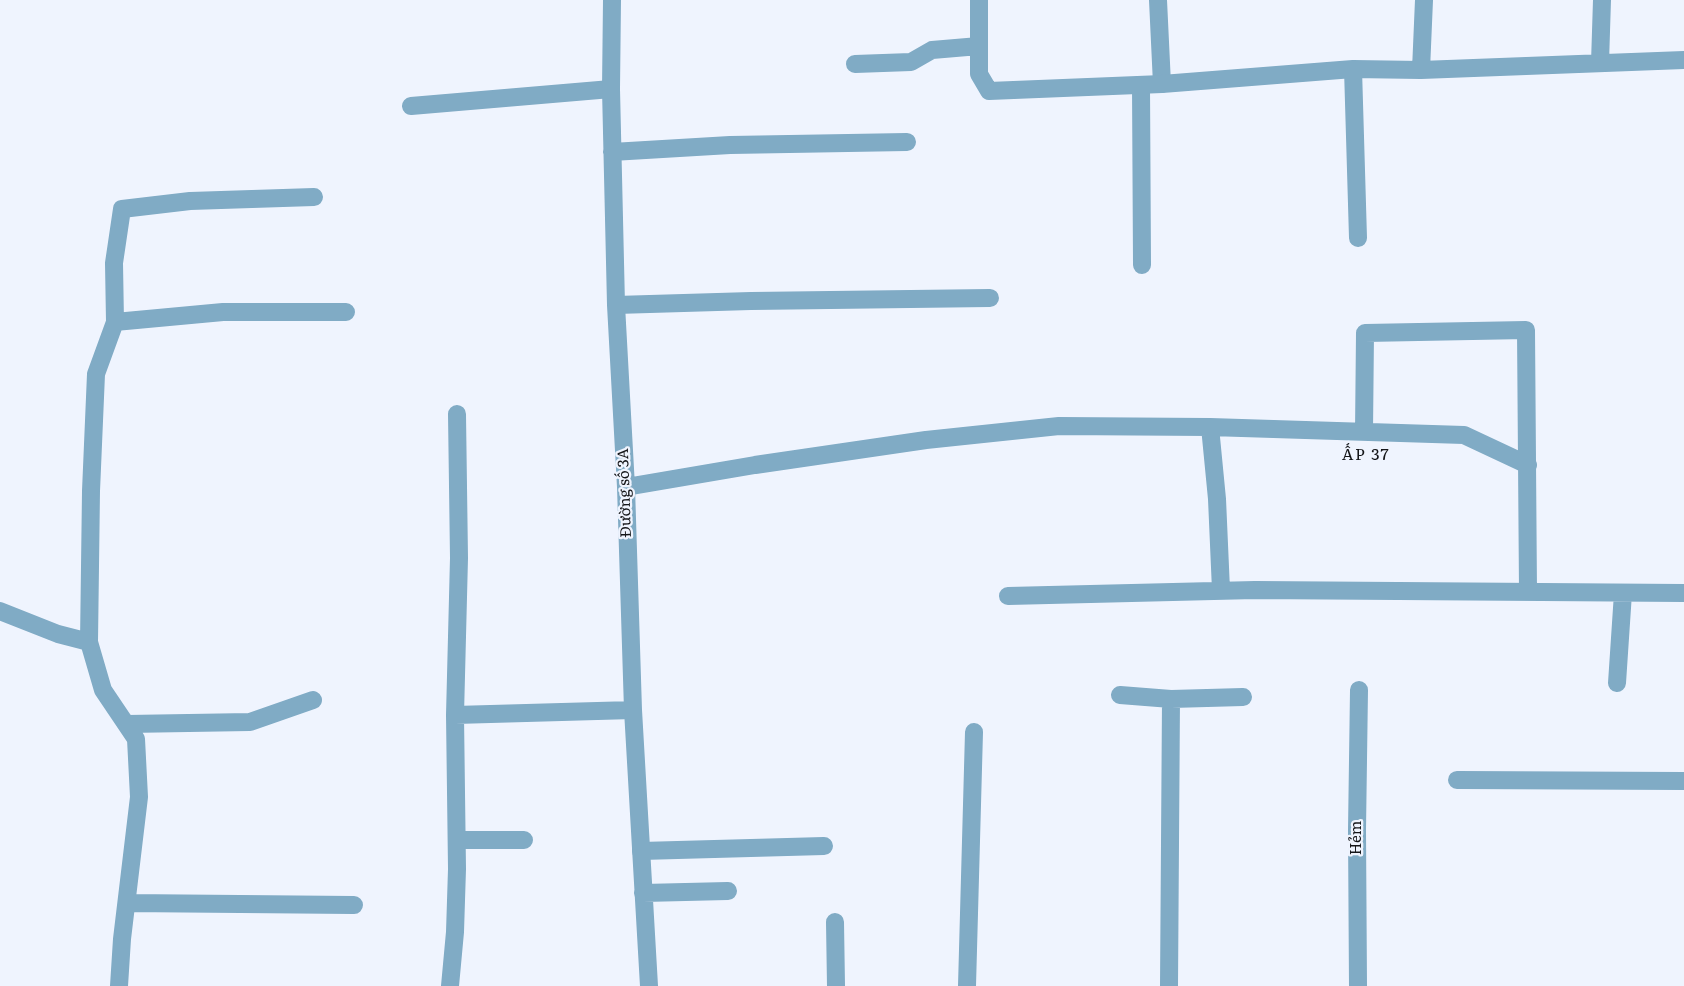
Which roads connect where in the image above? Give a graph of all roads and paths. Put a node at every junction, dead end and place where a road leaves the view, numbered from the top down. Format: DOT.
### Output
graph roads {
  1 [pos="612,0"];
  2 [pos="979,0"];
  3 [pos="1158,0"];
  4 [pos="1424,0"];
  5 [pos="1602,0"];
  6 [pos="979,46"];
  7 [pos="1684,60"];
  8 [pos="1600,63"];
  9 [pos="855,64"];
  10 [pos="1353,69"];
  11 [pos="1421,70"];
  12 [pos="1162,84"];
  13 [pos="1141,85"];
  14 [pos="611,89"];
  15 [pos="411,106"];
  16 [pos="908,142"];
  17 [pos="612,152"];
  18 [pos="314,197"];
  19 [pos="1358,238"];
  20 [pos="1142,265"];
  21 [pos="990,298"];
  22 [pos="616,305"];
  23 [pos="346,312"];
  24 [pos="115,322"];
  25 [pos="457,414"];
  26 [pos="1210,427"];
  27 [pos="1364,432"];
  28 [pos="1528,465"];
  29 [pos="626,487"];
  30 [pos="1221,590"];
  31 [pos="1528,592"];
  32 [pos="1623,593"];
  33 [pos="1684,593"];
  34 [pos="1008,596"];
  35 [pos="0,611"];
  36 [pos="89,642"];
  37 [pos="1617,683"];
  38 [pos="1359,690"];
  39 [pos="1120,695"];
  40 [pos="1243,698"];
  41 [pos="1171,699"];
  42 [pos="313,700"];
  43 [pos="633,710"];
  44 [pos="455,715"];
  45 [pos="127,724"];
  46 [pos="974,732"];
  47 [pos="1457,780"];
  48 [pos="1684,781"];
  49 [pos="457,840"];
  50 [pos="524,840"];
  51 [pos="824,846"];
  52 [pos="641,851"];
  53 [pos="728,891"];
  54 [pos="644,893"];
  55 [pos="127,903"];
  56 [pos="354,905"];
  57 [pos="835,922"];
  58 [pos="119,986"];
  59 [pos="450,986"];
  60 [pos="649,986"];
  61 [pos="836,986"];
  62 [pos="967,986"];
  63 [pos="1169,986"];
  64 [pos="1358,986"];
  1 -- 14 [label="street, Đường số 3A"];
  2 -- 6 [label="street"];
  3 -- 12 [label="street"];
  4 -- 11 [label="street"];
  5 -- 8 [label="street"];
  6 -- 9 [label="street"];
  6 -- 13 [label="street"];
  7 -- 8 [label="street"];
  8 -- 11 [label="street"];
  10 -- 11 [label="street"];
  10 -- 12 [label="street"];
  10 -- 19 [label="street"];
  12 -- 13 [label="street"];
  13 -- 20 [label="street"];
  14 -- 15 [label="street"];
  14 -- 17 [label="street, Đường số 3A"];
  16 -- 17 [label="street"];
  17 -- 22 [label="street, Đường số 3A"];
  18 -- 24 [label="street"];
  21 -- 22 [label="street"];
  22 -- 29 [label="street, Đường số 3A"];
  23 -- 24 [label="street"];
  24 -- 36 [label="street"];
  25 -- 44 [label="street"];
  26 -- 27 [label="street"];
  26 -- 29 [label="street"];
  26 -- 30 [label="street"];
  27 -- 28 [label="street"];
  27 -- 28 [label="street"];
  28 -- 31 [label="street"];
  29 -- 43 [label="street, Đường số 3A"];
  30 -- 31 [label="street"];
  30 -- 34 [label="street"];
  31 -- 32 [label="street"];
  32 -- 33 [label="street"];
  32 -- 37 [label="street"];
  35 -- 36 [label="street"];
  36 -- 45 [label="street"];
  38 -- 64 [label="street, Hẻm"];
  39 -- 41 [label="street"];
  40 -- 41 [label="street"];
  41 -- 63 [label="street"];
  42 -- 45 [label="street"];
  43 -- 44 [label="street"];
  43 -- 52 [label="street, Đường số 3A"];
  44 -- 49 [label="street"];
  45 -- 55 [label="street"];
  46 -- 62 [label="street"];
  47 -- 48 [label="street"];
  49 -- 50 [label="street"];
  49 -- 59 [label="street"];
  51 -- 52 [label="street"];
  52 -- 54 [label="street, Đường số 3A"];
  53 -- 54 [label="street"];
  54 -- 60 [label="street, Đường số 3A"];
  55 -- 56 [label="street"];
  55 -- 58 [label="street"];
  57 -- 61 [label="street"];
}
